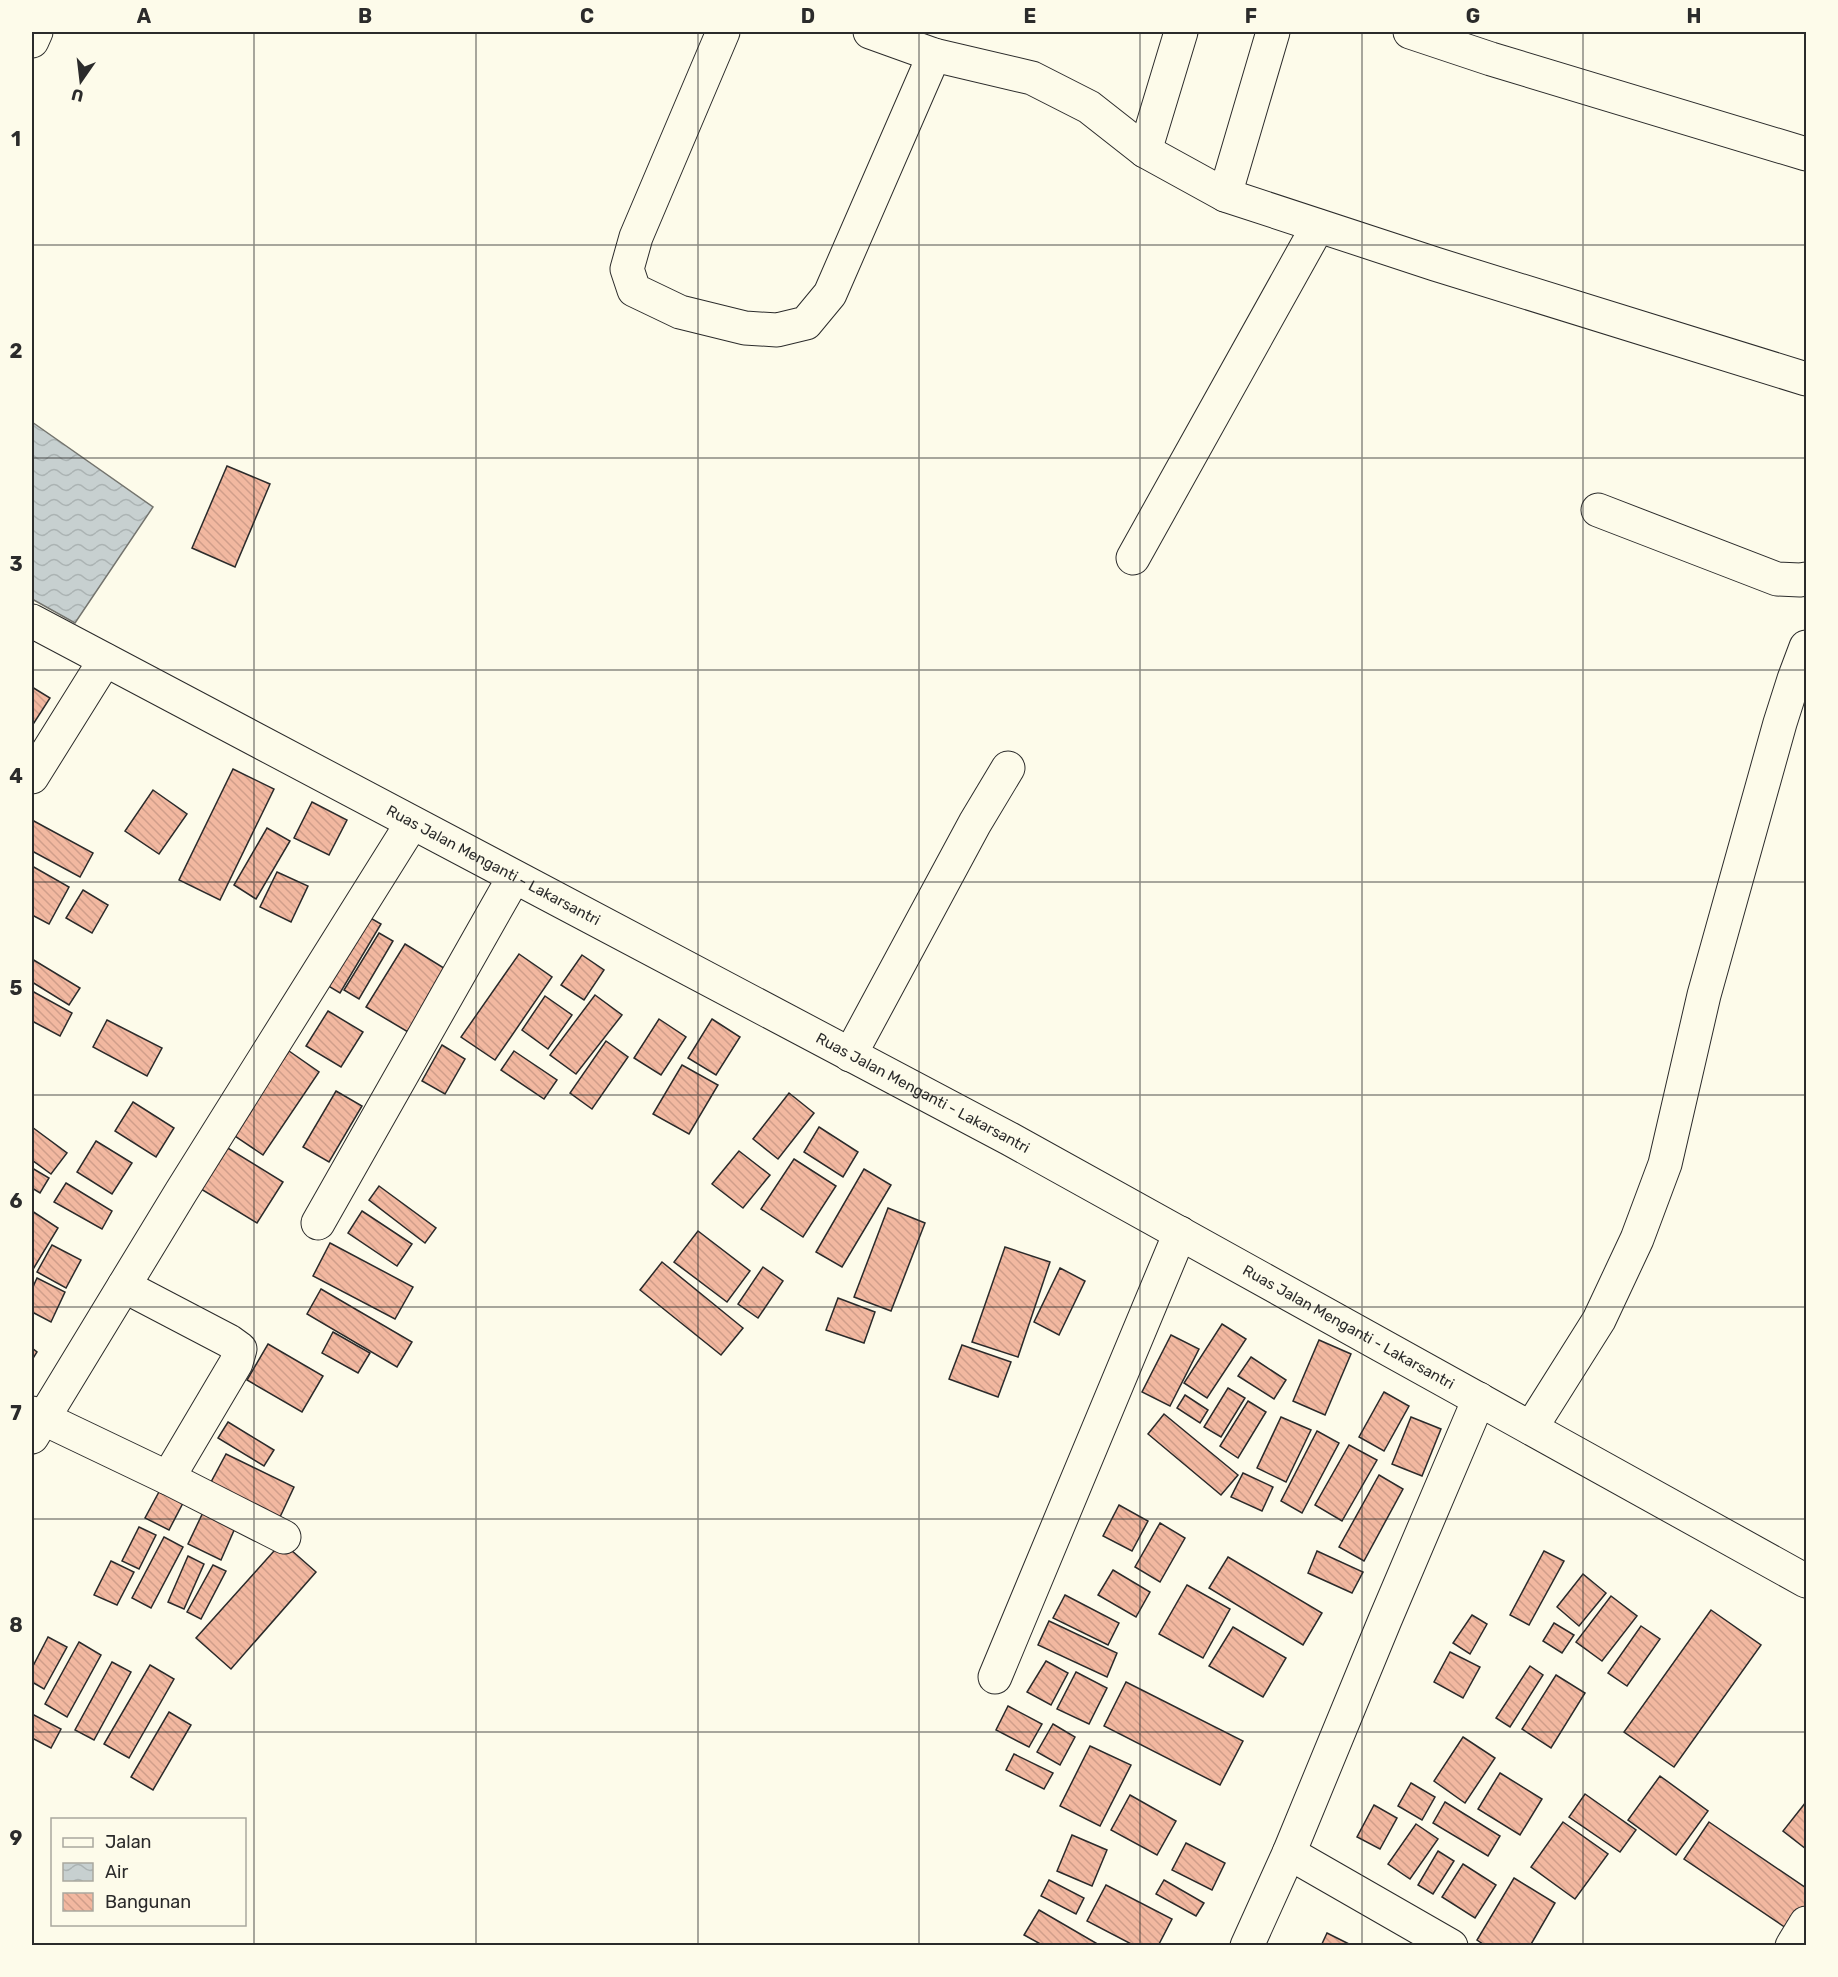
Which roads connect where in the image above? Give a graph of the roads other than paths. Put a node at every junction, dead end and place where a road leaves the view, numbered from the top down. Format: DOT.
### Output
graph roads {
  1 [pos="36,32"];
  2 [pos="723,32"];
  3 [pos="870,32"];
  4 [pos="1180,32"];
  5 [pos="1273,32"];
  6 [pos="1410,32"];
  7 [pos="32,41"];
  8 [pos="934,55"];
  9 [pos="1145,151"];
  10 [pos="1806,154"];
  11 [pos="1225,195"];
  12 [pos="1318,226"];
  13 [pos="1806,379"];
  14 [pos="1598,510"];
  15 [pos="1133,558"];
  16 [pos="1806,579"];
  17 [pos="32,621"];
  18 [pos="1806,647"];
  19 [pos="105,660"];
  20 [pos="1008,768"];
  21 [pos="32,777"];
  22 [pos="412,823"];
  23 [pos="514,877"];
  24 [pos="850,1054"];
  25 [pos="318,1223"];
  26 [pos="1180,1233"];
  27 [pos="124,1286"];
  28 [pos="1479,1399"];
  29 [pos="35,1423"];
  30 [pos="1532,1428"];
  31 [pos="168,1478"];
  32 [pos="284,1538"];
  33 [pos="1806,1581"];
  34 [pos="995,1677"];
  35 [pos="1289,1853"];
  36 [pos="1806,1923"];
  37 [pos="1247,1946"];
  38 [pos="1451,1946"];
  39 [pos="1792,1946"];
  1 -- 7 [label="street"];
  2 -- 8 [label="street"];
  3 -- 8 [label="street"];
  4 -- 9 [label="street"];
  5 -- 11 [label="street"];
  6 -- 10 [label="street"];
  8 -- 9 [label="street"];
  9 -- 11 [label="street"];
  11 -- 12 [label="street"];
  12 -- 13 [label="street"];
  12 -- 15 [label="street"];
  14 -- 16 [label="street"];
  17 -- 19 [label="street, Ruas Jalan Menganti - Lakarsantri"];
  18 -- 30 [label="street"];
  19 -- 21 [label="street"];
  19 -- 22 [label="street, Ruas Jalan Menganti - Lakarsantri"];
  20 -- 24 [label="street"];
  22 -- 23 [label="street, Ruas Jalan Menganti - Lakarsantri"];
  22 -- 27 [label="street"];
  23 -- 24 [label="street, Ruas Jalan Menganti - Lakarsantri"];
  23 -- 25 [label="street"];
  24 -- 26 [label="street, Ruas Jalan Menganti - Lakarsantri"];
  26 -- 28 [label="street, Ruas Jalan Menganti - Lakarsantri"];
  26 -- 34 [label="street"];
  27 -- 29 [label="street"];
  27 -- 31 [label="street"];
  28 -- 30 [label="street, Ruas Jalan Menganti - Lakarsantri"];
  28 -- 35 [label="street"];
  29 -- 31 [label="street"];
  30 -- 33 [label="street, Ruas Jalan Menganti - Lakarsantri"];
  31 -- 32 [label="street"];
  35 -- 37 [label="street"];
  35 -- 38 [label="street"];
  36 -- 39 [label="street"];
}
